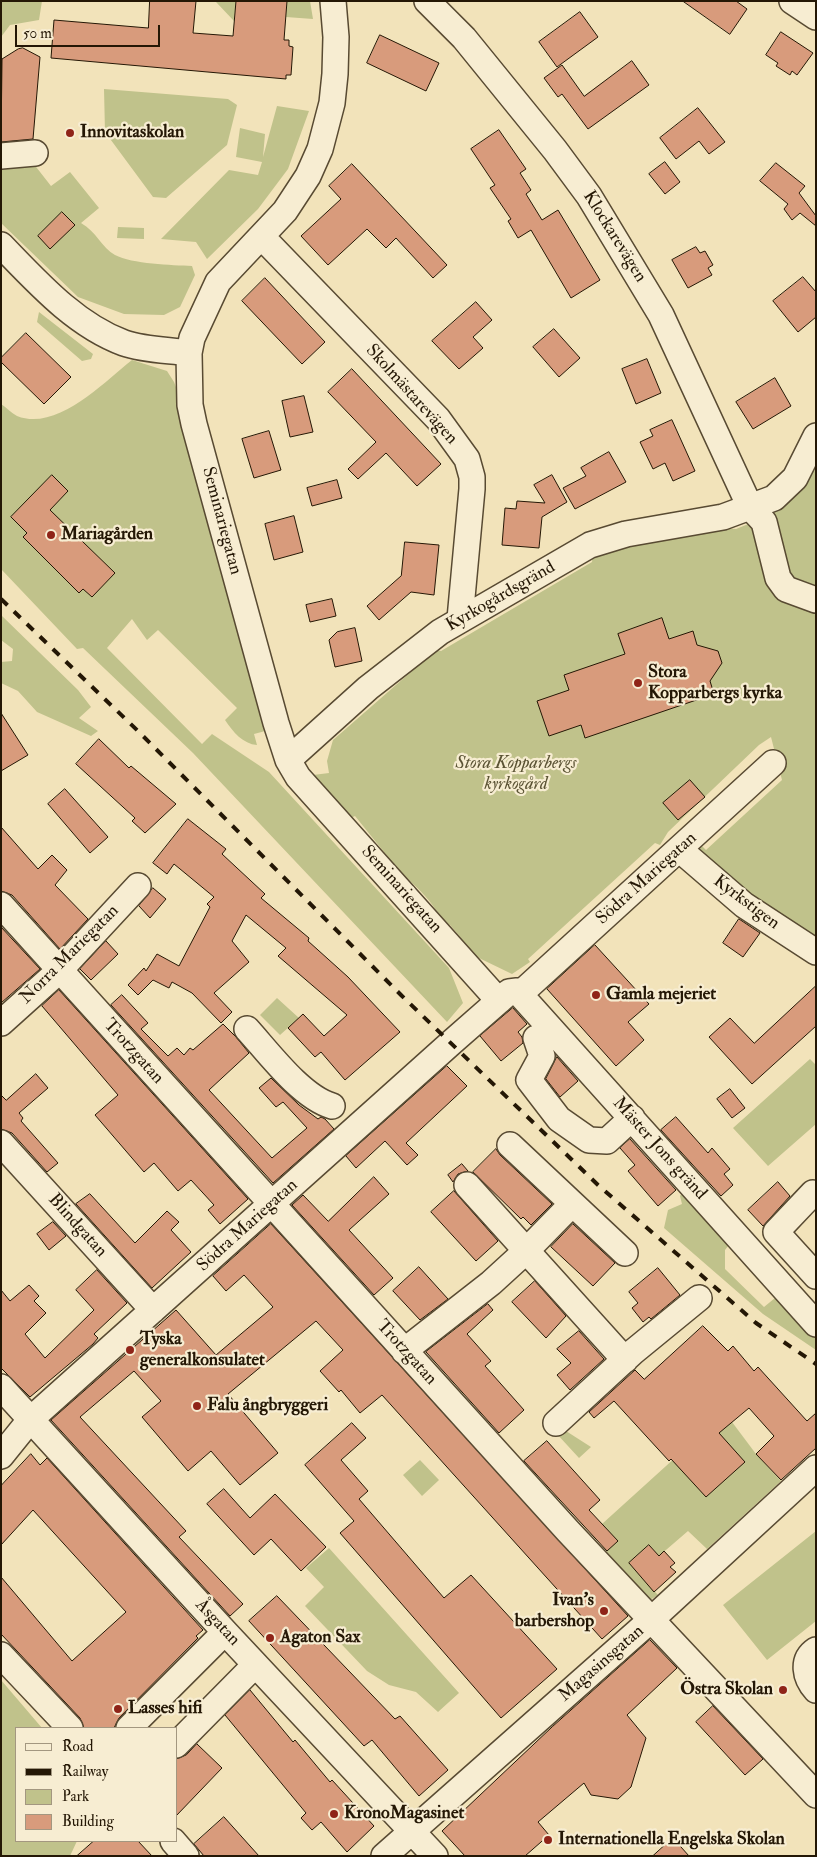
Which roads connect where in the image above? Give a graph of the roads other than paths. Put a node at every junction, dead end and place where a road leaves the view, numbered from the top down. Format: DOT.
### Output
graph roads {
  1 [pos="427,1"];
  2 [pos="792,1"];
  3 [pos="339,2"];
  4 [pos="816,17"];
  5 [pos="35,153"];
  6 [pos="1,156"];
  7 [pos="262,237"];
  8 [pos="1,245"];
  9 [pos="189,353"];
  10 [pos="816,436"];
  11 [pos="750,507"];
  12 [pos="816,600"];
  13 [pos="460,619"];
  14 [pos="288,760"];
  15 [pos="773,763"];
  16 [pos="679,850"];
  17 [pos="138,886"];
  18 [pos="1,905"];
  19 [pos="816,952"];
  20 [pos="60,970"];
  21 [pos="510,998"];
  22 [pos="1,1023"];
  23 [pos="247,1029"];
  24 [pos="536,1038"];
  25 [pos="332,1106"];
  26 [pos="632,1118"];
  27 [pos="1,1143"];
  28 [pos="510,1145"];
  29 [pos="467,1185"];
  30 [pos="813,1193"];
  31 [pos="572,1204"];
  32 [pos="272,1206"];
  33 [pos="526,1251"];
  34 [pos="625,1253"];
  35 [pos="816,1276"];
  36 [pos="699,1298"];
  37 [pos="153,1310"];
  38 [pos="816,1324"];
  39 [pos="404,1351"];
  40 [pos="625,1360"];
  41 [pos="1,1387"];
  42 [pos="30,1420"];
  43 [pos="556,1424"];
  44 [pos="8,1448"];
  45 [pos="816,1468"];
  46 [pos="652,1619"];
  47 [pos="225,1632"];
  48 [pos="816,1650"];
  49 [pos="1,1655"];
  50 [pos="255,1665"];
  51 [pos="816,1690"];
  52 [pos="69,1727"];
  53 [pos="129,1727"];
  54 [pos="178,1743"];
  55 [pos="816,1795"];
  56 [pos="412,1831"];
  57 [pos="174,1842"];
  58 [pos="186,1856"];
  59 [pos="384,1856"];
  60 [pos="435,1856"];
  1 -- 11 [label="street, Klockarevägen"];
  2 -- 4 [label="street"];
  3 -- 7 [label="street, Seminariegatan"];
  5 -- 6 [label="street"];
  7 -- 9 [label="street, Seminariegatan"];
  7 -- 13 [label="street, Skolmästarevägen"];
  8 -- 9 [label="street"];
  9 -- 14 [label="street, Seminariegatan"];
  10 -- 11 [label="street, Kyrkogårdsgränd"];
  11 -- 12 [label="street, Klockarevägen"];
  11 -- 13 [label="street, Kyrkogårdsgränd"];
  13 -- 14 [label="street, Kyrkogårdsgränd"];
  14 -- 21 [label="street, Seminariegatan"];
  15 -- 16 [label="street, Södra Mariegatan"];
  16 -- 19 [label="street, Kyrkstigen"];
  16 -- 21 [label="street, Södra Mariegatan"];
  17 -- 20 [label="street, Norra Mariegatan"];
  18 -- 20 [label="street, Trotzgatan"];
  20 -- 22 [label="street, Norra Mariegatan"];
  20 -- 32 [label="street, Trotzgatan"];
  21 -- 26 [label="street, Mäster Jons gränd"];
  21 -- 32 [label="street, Södra Mariegatan"];
  23 -- 25 [label="street"];
  24 -- 26 [label="street"];
  26 -- 38 [label="street, Mäster Jons gränd"];
  27 -- 37 [label="street, Blindgatan"];
  28 -- 31 [label="street"];
  29 -- 33 [label="street"];
  30 -- 35 [label="street"];
  31 -- 33 [label="street"];
  31 -- 34 [label="street"];
  32 -- 37 [label="street, Södra Mariegatan"];
  32 -- 39 [label="street, Trotzgatan"];
  33 -- 39 [label="street"];
  33 -- 40 [label="street"];
  36 -- 40 [label="street"];
  37 -- 42 [label="street, Södra Mariegatan"];
  39 -- 46 [label="street, Trotzgatan"];
  40 -- 43 [label="street"];
  41 -- 42 [label="street, Åsgatan"];
  42 -- 44 [label="street, Södra Mariegatan"];
  42 -- 47 [label="street, Åsgatan"];
  45 -- 46 [label="street, Magasinsgatan"];
  46 -- 55 [label="street, Trotzgatan"];
  46 -- 56 [label="street, Magasinsgatan"];
  47 -- 50 [label="street, Åsgatan"];
  47 -- 53 [label="street"];
  48 -- 51 [label="street"];
  49 -- 52 [label="street"];
  50 -- 54 [label="street"];
  50 -- 56 [label="street, Åsgatan"];
  56 -- 59 [label="street, Magasinsgatan"];
  56 -- 60 [label="street, Åsgatan"];
  57 -- 58 [label="street"];
}
